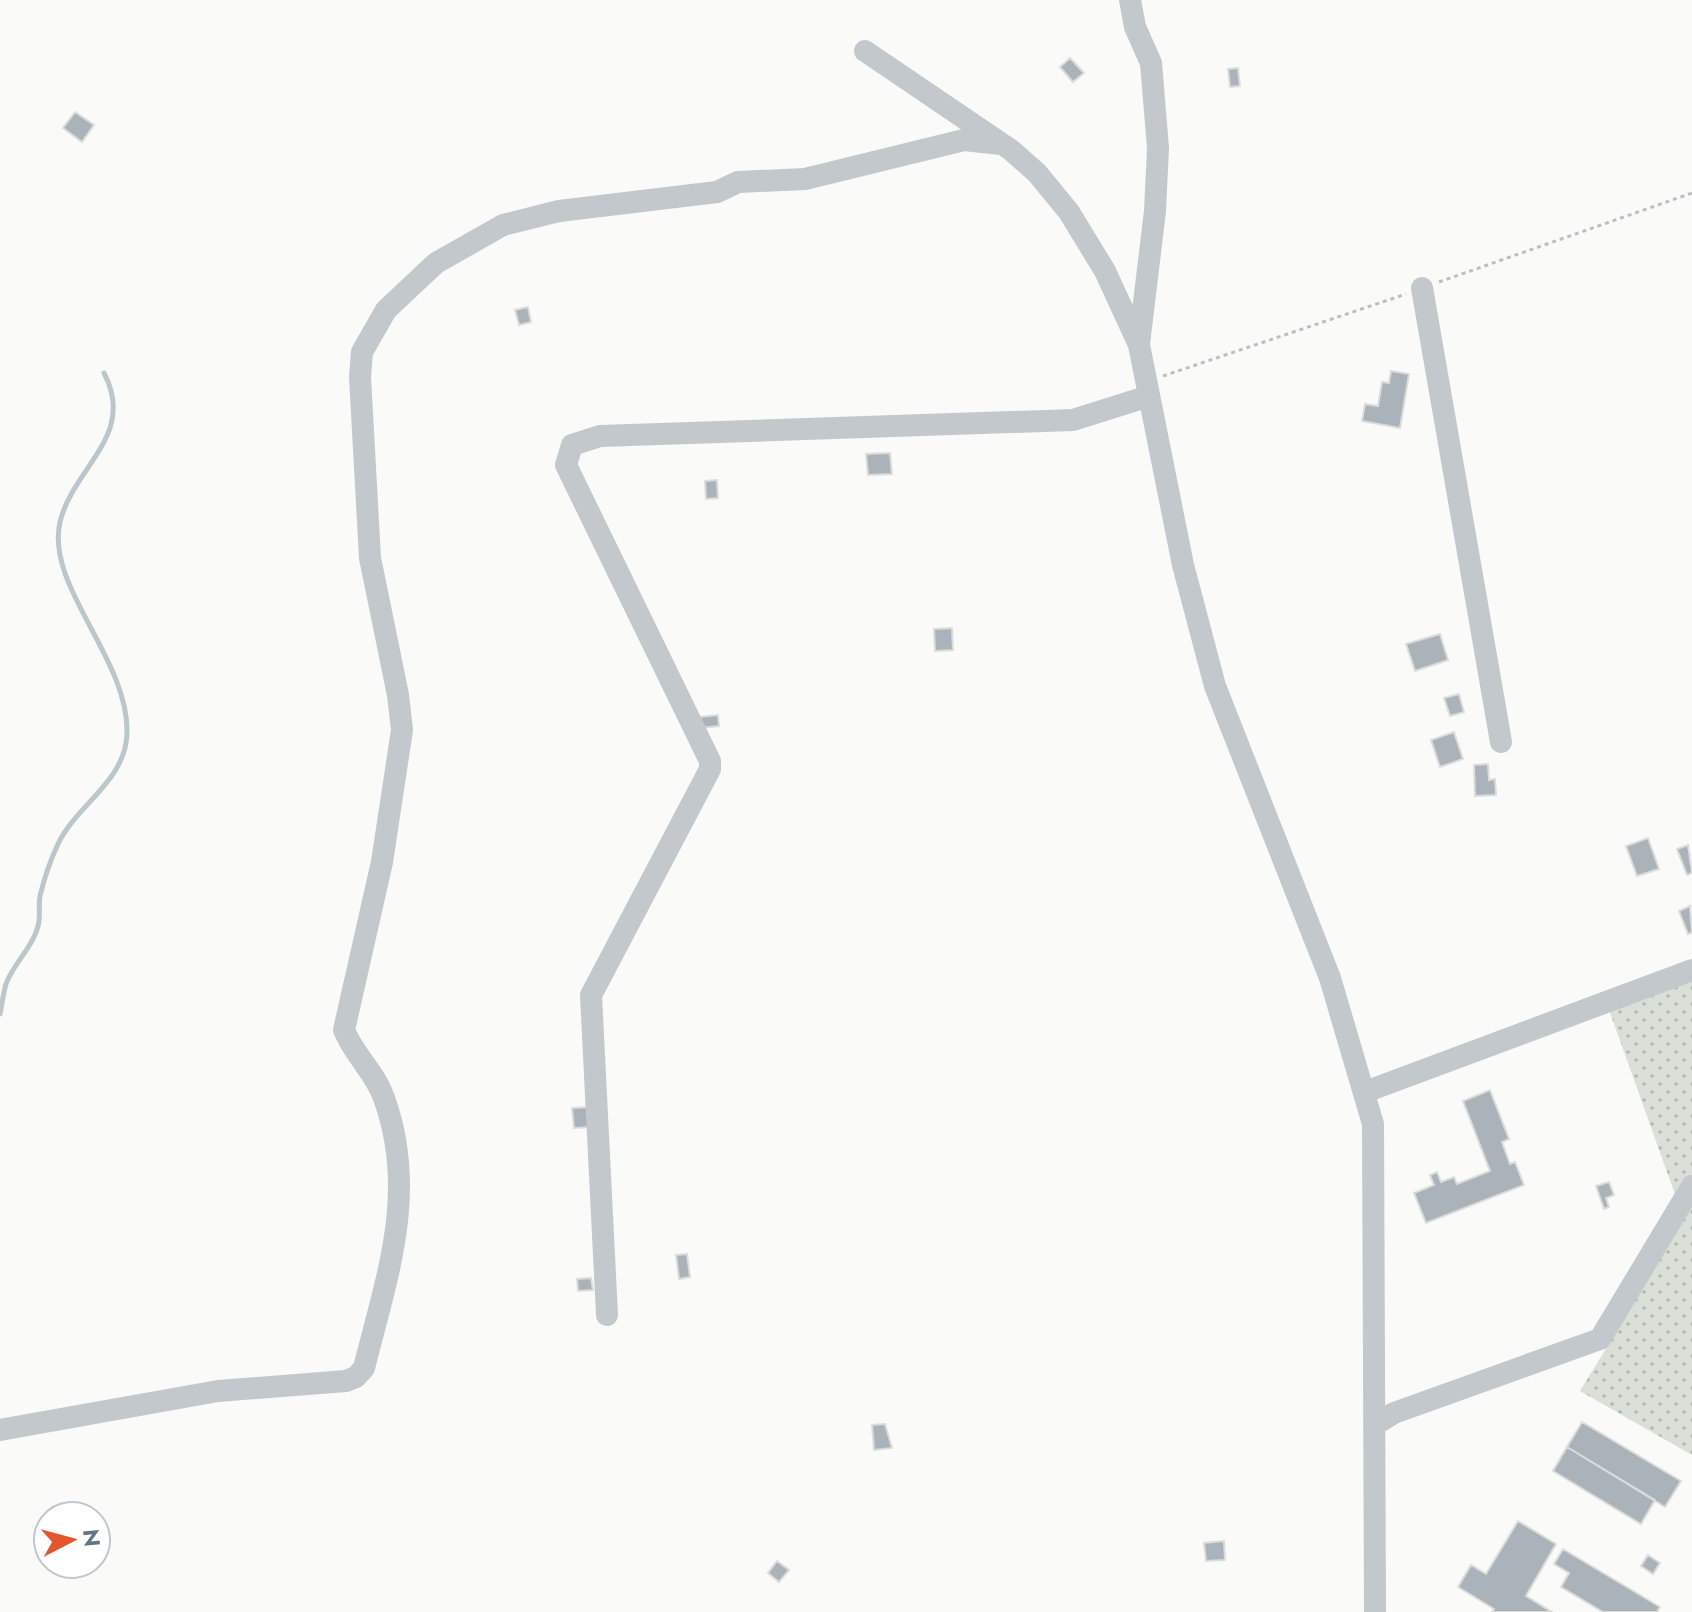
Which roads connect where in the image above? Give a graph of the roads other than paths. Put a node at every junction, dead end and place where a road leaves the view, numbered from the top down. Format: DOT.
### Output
graph roads {
  1 [pos="1130,0"];
  2 [pos="865,51"];
  3 [pos="1001,144"];
  4 [pos="1422,288"];
  5 [pos="1139,345"];
  6 [pos="1149,396"];
  7 [pos="1501,742"];
  8 [pos="1692,970"];
  9 [pos="1365,1092"];
  10 [pos="1692,1186"];
  11 [pos="607,1315"];
  12 [pos="1374,1425"];
  13 [pos="0,1430"];
  14 [pos="1375,1612"];
  1 -- 5 [label="street"];
  2 -- 3 [label="street"];
  3 -- 5 [label="street"];
  3 -- 13 [label="street"];
  4 -- 7 [label="street"];
  5 -- 6 [label="street"];
  6 -- 9 [label="street"];
  6 -- 11 [label="street"];
  8 -- 9 [label="street"];
  9 -- 12 [label="street"];
  10 -- 12 [label="street"];
  12 -- 14 [label="street"];
}
